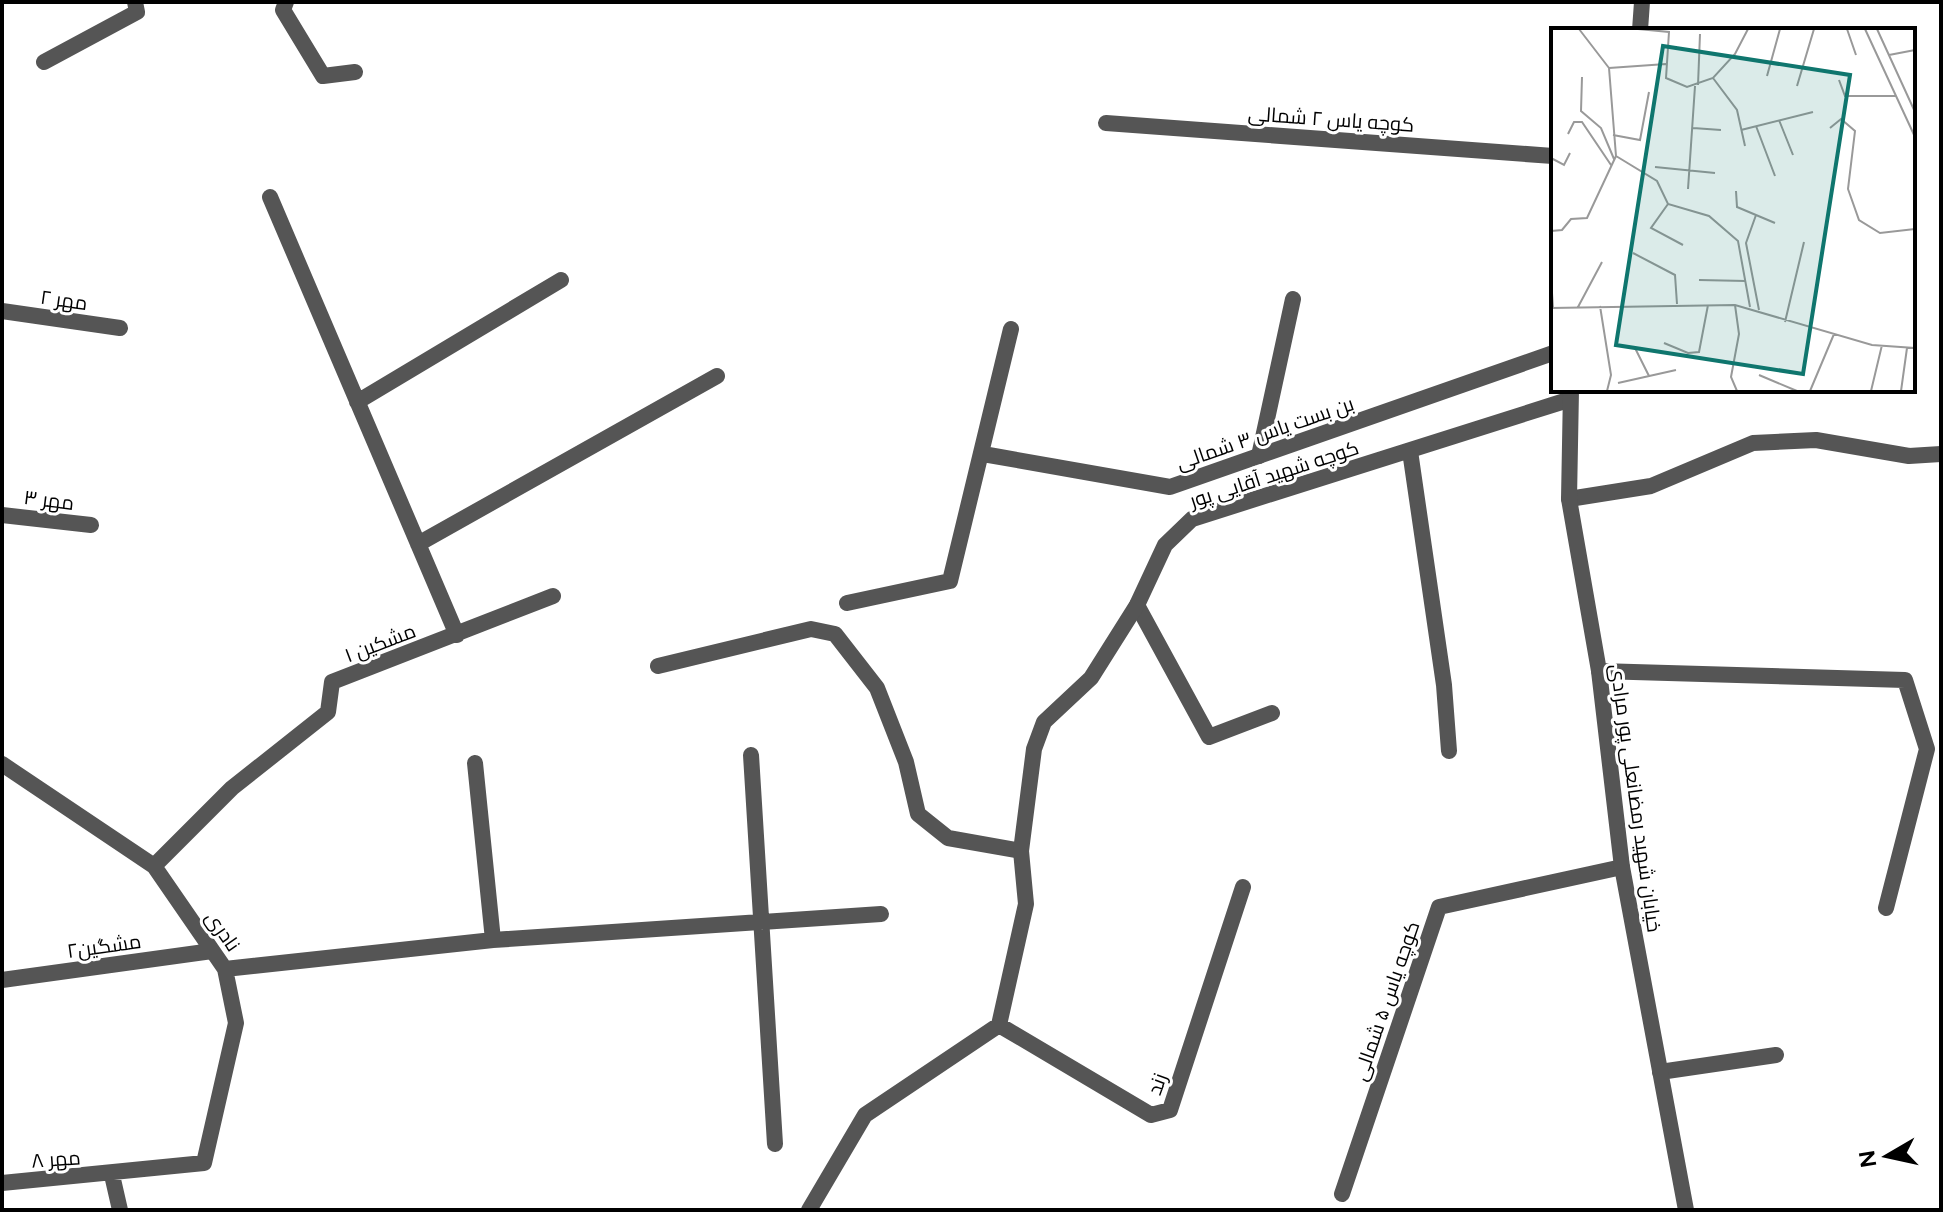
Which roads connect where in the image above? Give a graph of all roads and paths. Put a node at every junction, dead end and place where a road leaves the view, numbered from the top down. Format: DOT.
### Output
graph roads {
  1 [pos="135,2"];
  2 [pos="286,2"];
  3 [pos="1642,2"];
  4 [pos="1640,28"];
  5 [pos="44,62"];
  6 [pos="355,72"];
  7 [pos="1106,123"];
  8 [pos="1551,156"];
  9 [pos="270,197"];
  10 [pos="561,280"];
  11 [pos="1293,299"];
  12 [pos="2,311"];
  13 [pos="120,328"];
  14 [pos="1011,329"];
  15 [pos="1551,354"];
  16 [pos="717,376"];
  17 [pos="1570,395"];
  18 [pos="357,402"];
  19 [pos="1410,451"];
  20 [pos="983,454"];
  21 [pos="1941,454"];
  22 [pos="1259,456"];
  23 [pos="1569,499"];
  24 [pos="2,515"];
  25 [pos="91,525"];
  26 [pos="418,544"];
  27 [pos="553,596"];
  28 [pos="847,603"];
  29 [pos="1137,605"];
  30 [pos="457,635"];
  31 [pos="658,666"];
  32 [pos="1599,671"];
  33 [pos="1272,713"];
  34 [pos="1449,751"];
  35 [pos="751,755"];
  36 [pos="475,763"];
  37 [pos="2,764"];
  38 [pos="1021,851"];
  39 [pos="154,866"];
  40 [pos="1622,867"];
  41 [pos="1243,887"];
  42 [pos="1886,908"];
  43 [pos="881,914"];
  44 [pos="763,923"];
  45 [pos="493,940"];
  46 [pos="212,951"];
  47 [pos="225,969"];
  48 [pos="2,980"];
  49 [pos="999,1025"];
  50 [pos="1776,1055"];
  51 [pos="1660,1072"];
  52 [pos="775,1144"];
  53 [pos="112,1175"];
  54 [pos="2,1183"];
  55 [pos="1342,1194"];
  56 [pos="120,1210"];
  57 [pos="809,1210"];
  58 [pos="1686,1210"];
  1 -- 5 [label="street"];
  2 -- 6 [label="street"];
  3 -- 4 [label="street"];
  7 -- 8 [label="street, کوچه یاس ۲ شمالی"];
  9 -- 18 [label="street"];
  10 -- 18 [label="street"];
  11 -- 22 [label="street"];
  12 -- 13 [label="street, مهر ۲"];
  14 -- 20 [label="street"];
  15 -- 22 [label="street, بن بست یاس ۳ شمالی"];
  16 -- 26 [label="street"];
  17 -- 19 [label="street, کوچه شهید آقایی پور"];
  17 -- 23 [label="street, خیابان شهید رمضانعلی پور مرادی"];
  18 -- 26 [label="street"];
  19 -- 29 [label="street, کوچه شهید آقایی پور"];
  19 -- 34 [label="street"];
  20 -- 22 [label="street, بن بست یاس ۳ شمالی"];
  20 -- 28 [label="street"];
  21 -- 23 [label="street"];
  23 -- 32 [label="street, خیابان شهید رمضانعلی پور مرادی"];
  24 -- 25 [label="street, مهر ۳"];
  26 -- 30 [label="street"];
  27 -- 30 [label="street, مشکین ۱"];
  29 -- 33 [label="street"];
  29 -- 38 [label="street, کوچه شهید آقایی پور"];
  30 -- 39 [label="street, مشکین ۱"];
  31 -- 38 [label="street"];
  32 -- 40 [label="street, خیابان شهید رمضانعلی پور مرادی"];
  32 -- 42 [label="street"];
  35 -- 44 [label="street"];
  36 -- 45 [label="street"];
  37 -- 39 [label="street, نادری"];
  38 -- 49 [label="street, کوچه شهید آقایی پور"];
  39 -- 46 [label="street, نادری"];
  40 -- 51 [label="street, خیابان شهید رمضانعلی پور مرادی"];
  40 -- 55 [label="street, کوچه یاس ۵ شمالی"];
  41 -- 49 [label="street, زند"];
  43 -- 44 [label="street"];
  44 -- 45 [label="street"];
  44 -- 52 [label="street"];
  45 -- 47 [label="street"];
  46 -- 47 [label="street, نادری"];
  46 -- 48 [label="street, مشگین۲"];
  47 -- 53 [label="street, نادری"];
  49 -- 57 [label="street"];
  50 -- 51 [label="street"];
  51 -- 58 [label="street, خیابان شهید رمضانعلی پور مرادی"];
  53 -- 54 [label="street, مهر ۸"];
  53 -- 56 [label="street"];
}
